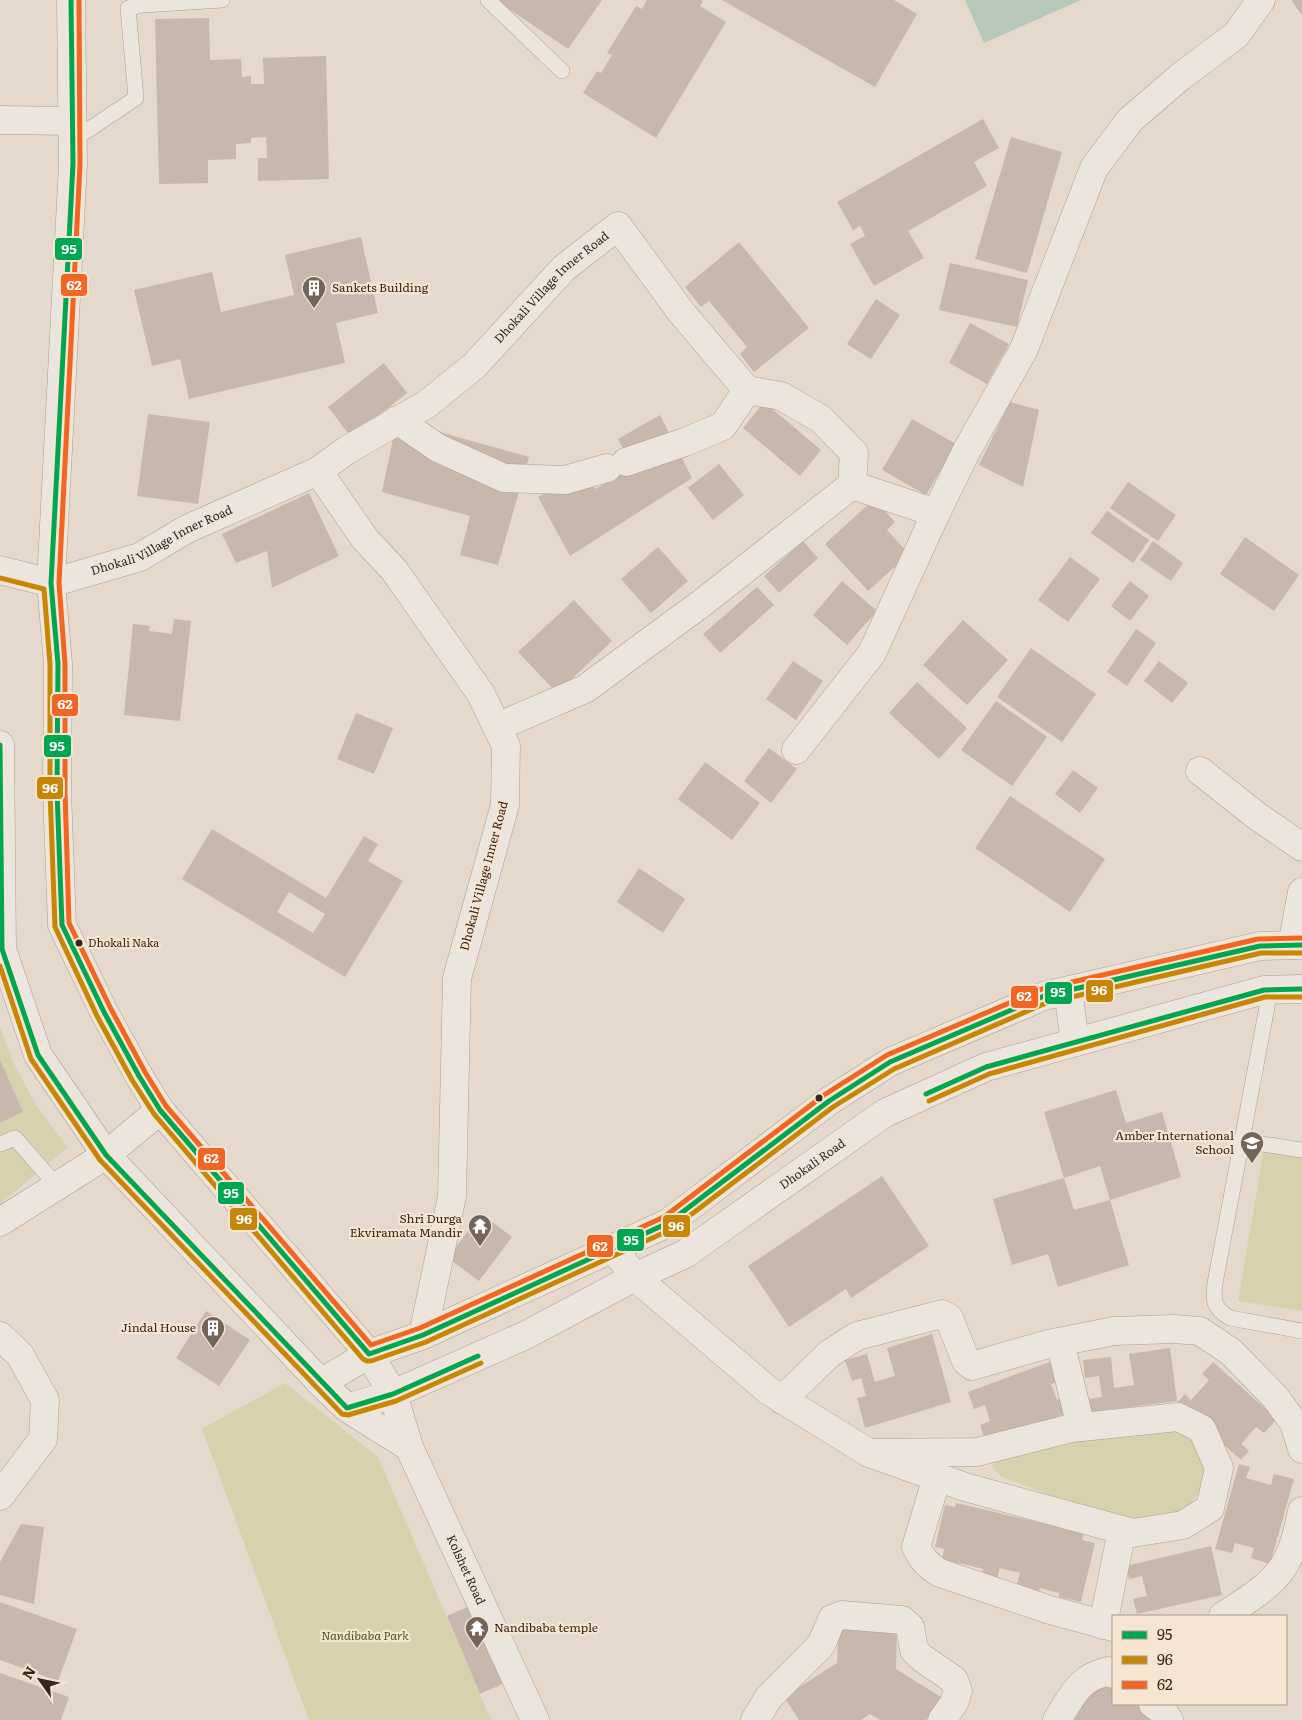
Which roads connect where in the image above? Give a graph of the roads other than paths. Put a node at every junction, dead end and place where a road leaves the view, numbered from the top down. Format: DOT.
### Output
graph roads {
  1 [pos="71,0"];
  2 [pos="222,0"];
  3 [pos="488,0"];
  4 [pos="1261,0"];
  5 [pos="562,70"];
  6 [pos="0,120"];
  7 [pos="72,130"];
  8 [pos="747,390"];
  9 [pos="397,420"];
  10 [pos="318,471"];
  11 [pos="852,485"];
  12 [pos="936,513"];
  13 [pos="0,570"];
  14 [pos="51,583"];
  15 [pos="497,727"];
  16 [pos="0,745"];
  17 [pos="796,750"];
  18 [pos="1200,771"];
  19 [pos="1302,846"];
  20 [pos="1302,892"];
  21 [pos="1297,945"];
  22 [pos="1,949"];
  23 [pos="1302,989"];
  24 [pos="1270,990"];
  25 [pos="1068,991"];
  26 [pos="1075,1042"];
  27 [pos="160,1110"];
  28 [pos="1242,1141"];
  29 [pos="0,1144"];
  30 [pos="1302,1150"];
  31 [pos="106,1155"];
  32 [pos="57,1186"];
  33 [pos="0,1222"];
  34 [pos="613,1248"];
  35 [pos="635,1277"];
  36 [pos="1302,1331"];
  37 [pos="422,1335"];
  38 [pos="0,1336"];
  39 [pos="1060,1342"];
  40 [pos="368,1354"];
  41 [pos="321,1383"];
  42 [pos="393,1394"];
  43 [pos="782,1400"];
  44 [pos="347,1408"];
  45 [pos="1081,1427"];
  46 [pos="409,1447"];
  47 [pos="1302,1449"];
  48 [pos="869,1453"];
  49 [pos="937,1477"];
  50 [pos="0,1496"];
  51 [pos="1302,1512"];
  52 [pos="1122,1530"];
  53 [pos="1225,1615"];
  54 [pos="1108,1626"];
  55 [pos="1112,1673"];
  56 [pos="1155,1705"];
  57 [pos="764,1716"];
  58 [pos="536,1720"];
  59 [pos="942,1720"];
  60 [pos="1057,1720"];
  61 [pos="1169,1720"];
  1 -- 7 [label="street, Kolshet Road"];
  2 -- 7 [label="lane"];
  3 -- 5 [label="lane"];
  4 -- 12 [label="street"];
  6 -- 7 [label="street"];
  7 -- 14 [label="street, Kolshet Road"];
  8 -- 9 [label="street"];
  8 -- 9 [label="street, Dhokali Village Inner Road"];
  8 -- 11 [label="street"];
  9 -- 10 [label="street, Dhokali Village Inner Road"];
  10 -- 14 [label="street, Dhokali Village Inner Road"];
  10 -- 15 [label="street, Dhokali Village Inner Road"];
  11 -- 12 [label="street"];
  11 -- 15 [label="street"];
  12 -- 17 [label="street"];
  13 -- 14 [label="street"];
  14 -- 27 [label="street, Kolshet Road"];
  15 -- 37 [label="street, Dhokali Village Inner Road"];
  16 -- 22 [label="street"];
  18 -- 19 [label="street"];
  20 -- 21 [label="street"];
  21 -- 25 [label="street"];
  22 -- 31 [label="street"];
  23 -- 24 [label="street, Dhokali Road"];
  24 -- 26 [label="street, Dhokali Road"];
  24 -- 28 [label="lane"];
  25 -- 26 [label="street"];
  25 -- 34 [label="street"];
  26 -- 35 [label="street, Dhokali Road"];
  27 -- 31 [label="street"];
  27 -- 40 [label="street, Kolshet Road"];
  28 -- 30 [label="lane"];
  28 -- 36 [label="lane"];
  29 -- 32 [label="lane"];
  31 -- 32 [label="street"];
  31 -- 41 [label="street"];
  32 -- 33 [label="street"];
  34 -- 35 [label="street"];
  34 -- 37 [label="street"];
  35 -- 42 [label="street, Dhokali Road"];
  35 -- 43 [label="street"];
  37 -- 40 [label="street"];
  38 -- 50 [label="street"];
  39 -- 43 [label="street"];
  39 -- 45 [label="street"];
  39 -- 47 [label="street"];
  40 -- 41 [label="street"];
  40 -- 42 [label="street, Kolshet Road"];
  41 -- 44 [label="street"];
  42 -- 44 [label="street, Dhokali Road"];
  42 -- 46 [label="street, Kolshet Road"];
  43 -- 48 [label="street"];
  44 -- 46 [label="street"];
  45 -- 48 [label="street"];
  45 -- 52 [label="street"];
  46 -- 58 [label="street, Kolshet Road"];
  48 -- 49 [label="street"];
  49 -- 52 [label="street"];
  49 -- 54 [label="street"];
  51 -- 53 [label="street"];
  52 -- 54 [label="street"];
  55 -- 60 [label="street"];
  56 -- 61 [label="street"];
  57 -- 59 [label="street"];
}
